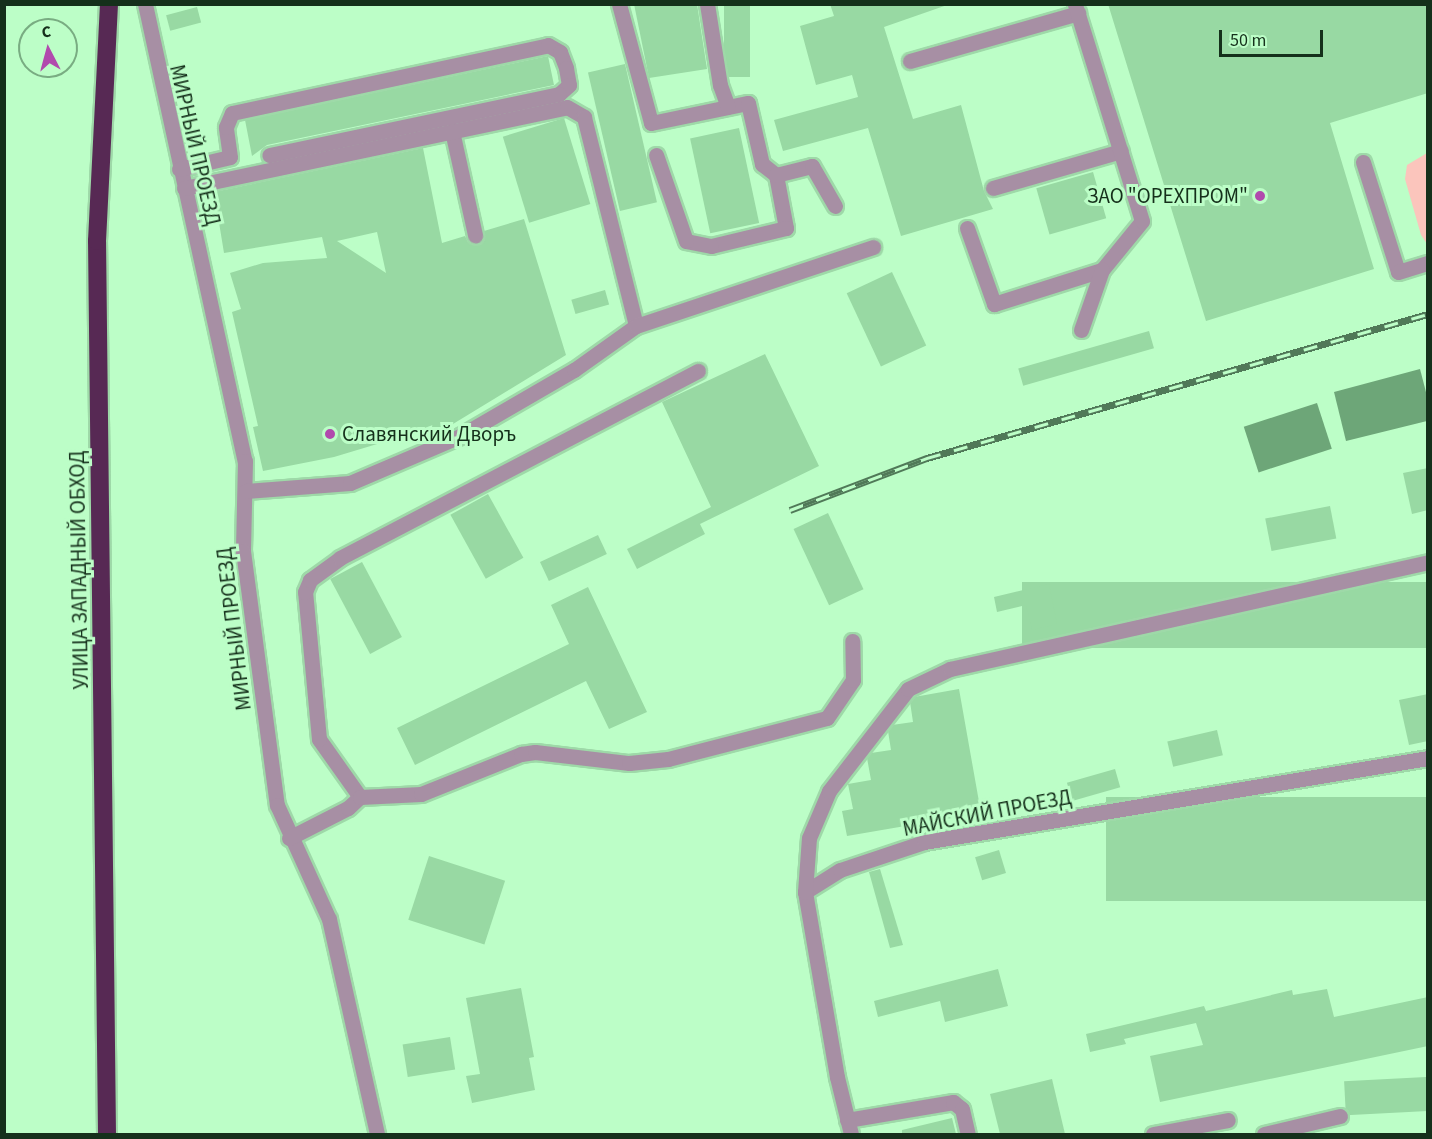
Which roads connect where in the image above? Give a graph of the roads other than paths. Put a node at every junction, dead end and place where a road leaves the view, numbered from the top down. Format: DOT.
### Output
graph roads {
  1 [pos="99,4"];
  2 [pos="109,4"];
  3 [pos="145,4"];
  4 [pos="619,4"];
  5 [pos="707,4"];
  6 [pos="1076,9"];
  7 [pos="910,61"];
  8 [pos="728,107"];
  9 [pos="452,131"];
  10 [pos="1121,151"];
  11 [pos="269,155"];
  12 [pos="656,155"];
  13 [pos="1363,162"];
  14 [pos="179,169"];
  15 [pos="776,175"];
  16 [pos="183,188"];
  17 [pos="993,188"];
  18 [pos="835,206"];
  19 [pos="967,228"];
  20 [pos="475,235"];
  21 [pos="873,247"];
  22 [pos="1428,263"];
  23 [pos="1102,270"];
  24 [pos="636,326"];
  25 [pos="1081,330"];
  26 [pos="698,372"];
  27 [pos="246,491"];
  28 [pos="1428,562"];
  29 [pos="852,641"];
  30 [pos="1428,758"];
  31 [pos="360,797"];
  32 [pos="289,838"];
  33 [pos="805,892"];
  34 [pos="1340,1116"];
  35 [pos="1228,1120"];
  36 [pos="849,1127"];
  37 [pos="98,1134"];
  38 [pos="108,1134"];
  39 [pos="377,1134"];
  40 [pos="968,1134"];
  41 [pos="1153,1134"];
  42 [pos="1264,1134"];
  1 -- 37 [label="highway, УЛИЦА ЗАПАДНЫЙ ОБХОД"];
  2 -- 38 [label="highway, УЛИЦА ЗАПАДНЫЙ ОБХОД"];
  3 -- 14 [label="street, МИРНЫЙ ПРОЕЗД"];
  4 -- 8 [label="street"];
  5 -- 8 [label="street"];
  6 -- 7 [label="street"];
  6 -- 10 [label="street"];
  8 -- 15 [label="street"];
  9 -- 16 [label="street"];
  9 -- 20 [label="street"];
  9 -- 24 [label="street"];
  10 -- 17 [label="street"];
  10 -- 23 [label="street"];
  11 -- 14 [label="street"];
  12 -- 15 [label="street"];
  13 -- 22 [label="street"];
  14 -- 16 [label="street, МИРНЫЙ ПРОЕЗД"];
  15 -- 18 [label="street"];
  16 -- 27 [label="street, МИРНЫЙ ПРОЕЗД"];
  19 -- 23 [label="street"];
  21 -- 24 [label="street"];
  23 -- 25 [label="street"];
  24 -- 27 [label="street"];
  26 -- 31 [label="street"];
  27 -- 32 [label="street, МИРНЫЙ ПРОЕЗД"];
  28 -- 33 [label="street"];
  29 -- 31 [label="street"];
  30 -- 33 [label="street, МАЙСКИЙ ПРОЕЗД"];
  31 -- 32 [label="street"];
  32 -- 39 [label="street, МИРНЫЙ ПРОЕЗД"];
  33 -- 36 [label="street"];
  34 -- 42 [label="street"];
  35 -- 41 [label="street"];
  36 -- 40 [label="street"];
}
